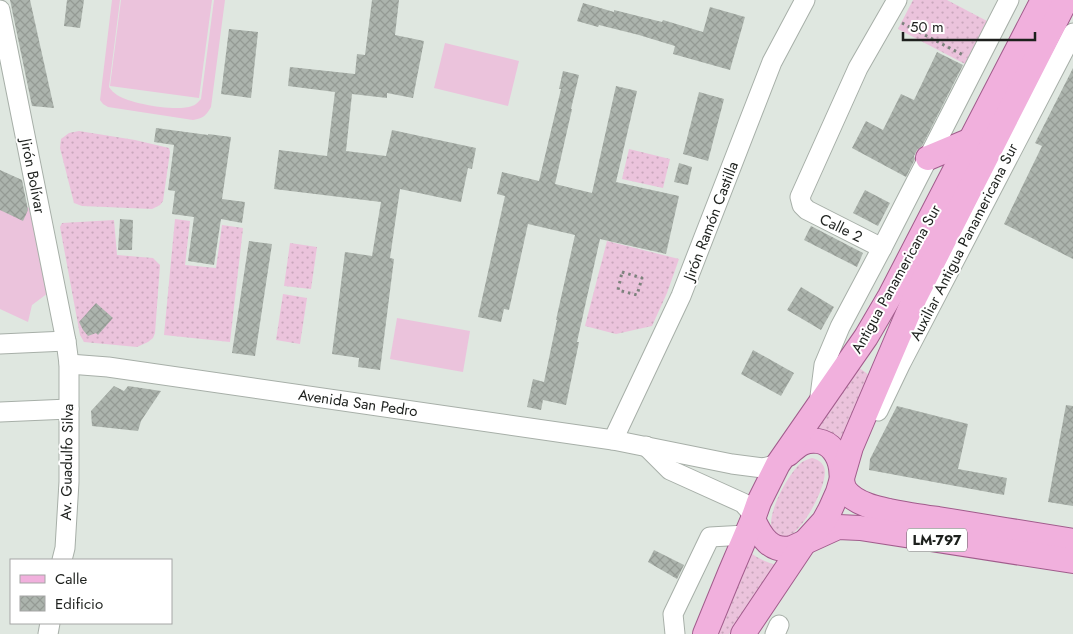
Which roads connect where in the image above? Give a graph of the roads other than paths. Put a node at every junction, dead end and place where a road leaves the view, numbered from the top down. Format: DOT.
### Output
graph roads {
  1 [pos="805,0"];
  2 [pos="1009,0"];
  3 [pos="1043,0"];
  4 [pos="1066,0"];
  5 [pos="892,8"];
  6 [pos="0,10"];
  7 [pos="1073,33"];
  8 [pos="971,140"];
  9 [pos="928,158"];
  10 [pos="882,248"];
  11 [pos="66,341"];
  12 [pos="0,344"];
  13 [pos="69,364"];
  14 [pos="819,404"];
  15 [pos="69,408"];
  16 [pos="0,412"];
  17 [pos="612,440"];
  18 [pos="646,446"];
  19 [pos="851,447"];
  20 [pos="778,464"];
  21 [pos="841,479"];
  22 [pos="750,527"];
  23 [pos="1073,541"];
  24 [pos="804,542"];
  25 [pos="62,559"];
  26 [pos="1073,561"];
  27 [pos="675,634"];
  28 [pos="705,634"];
  29 [pos="743,634"];
  1 -- 17 [label="street, Jirón Ramón Castilla"];
  2 -- 9 [label="street"];
  3 -- 8 [label="main road, Antigua Panamericana Sur"];
  4 -- 19 [label="main road, Antigua Panamericana Sur"];
  5 -- 10 [label="street, Calle 2"];
  6 -- 11 [label="street, Jirón Bolívar"];
  7 -- 19 [label="street, Auxiliar Antigua Panamericana Sur"];
  8 -- 9 [label="main road"];
  8 -- 14 [label="main road, Antigua Panamericana Sur"];
  9 -- 10 [label="street"];
  10 -- 14 [label="street"];
  11 -- 12 [label="street"];
  11 -- 13 [label="street, Jirón Bolívar"];
  13 -- 15 [label="street, Av. Guadulfo Silva"];
  13 -- 17 [label="street, Avenida San Pedro"];
  14 -- 20 [label="main road, Antigua Panamericana Sur"];
  15 -- 16 [label="street"];
  15 -- 25 [label="street, Av. Guadulfo Silva"];
  17 -- 18 [label="street, Avenida San Pedro"];
  18 -- 20 [label="street, Avenida San Pedro"];
  18 -- 22 [label="street"];
  19 -- 21 [label="main road, Antigua Panamericana Sur"];
  20 -- 21 [label="main road, LM-797"];
  20 -- 22 [label="main road, Antigua Panamericana Sur / LM-797"];
  21 -- 23 [label="main road, LM-797"];
  21 -- 24 [label="main road, Antigua Panamericana Sur / LM-797"];
  22 -- 24 [label="main road, LM-797"];
  22 -- 27 [label="street"];
  22 -- 28 [label="main road, Antigua Panamericana Sur / LM-797"];
  24 -- 26 [label="main road, LM-797"];
  24 -- 29 [label="main road, Antigua Panamericana Sur / LM-797"];
}
